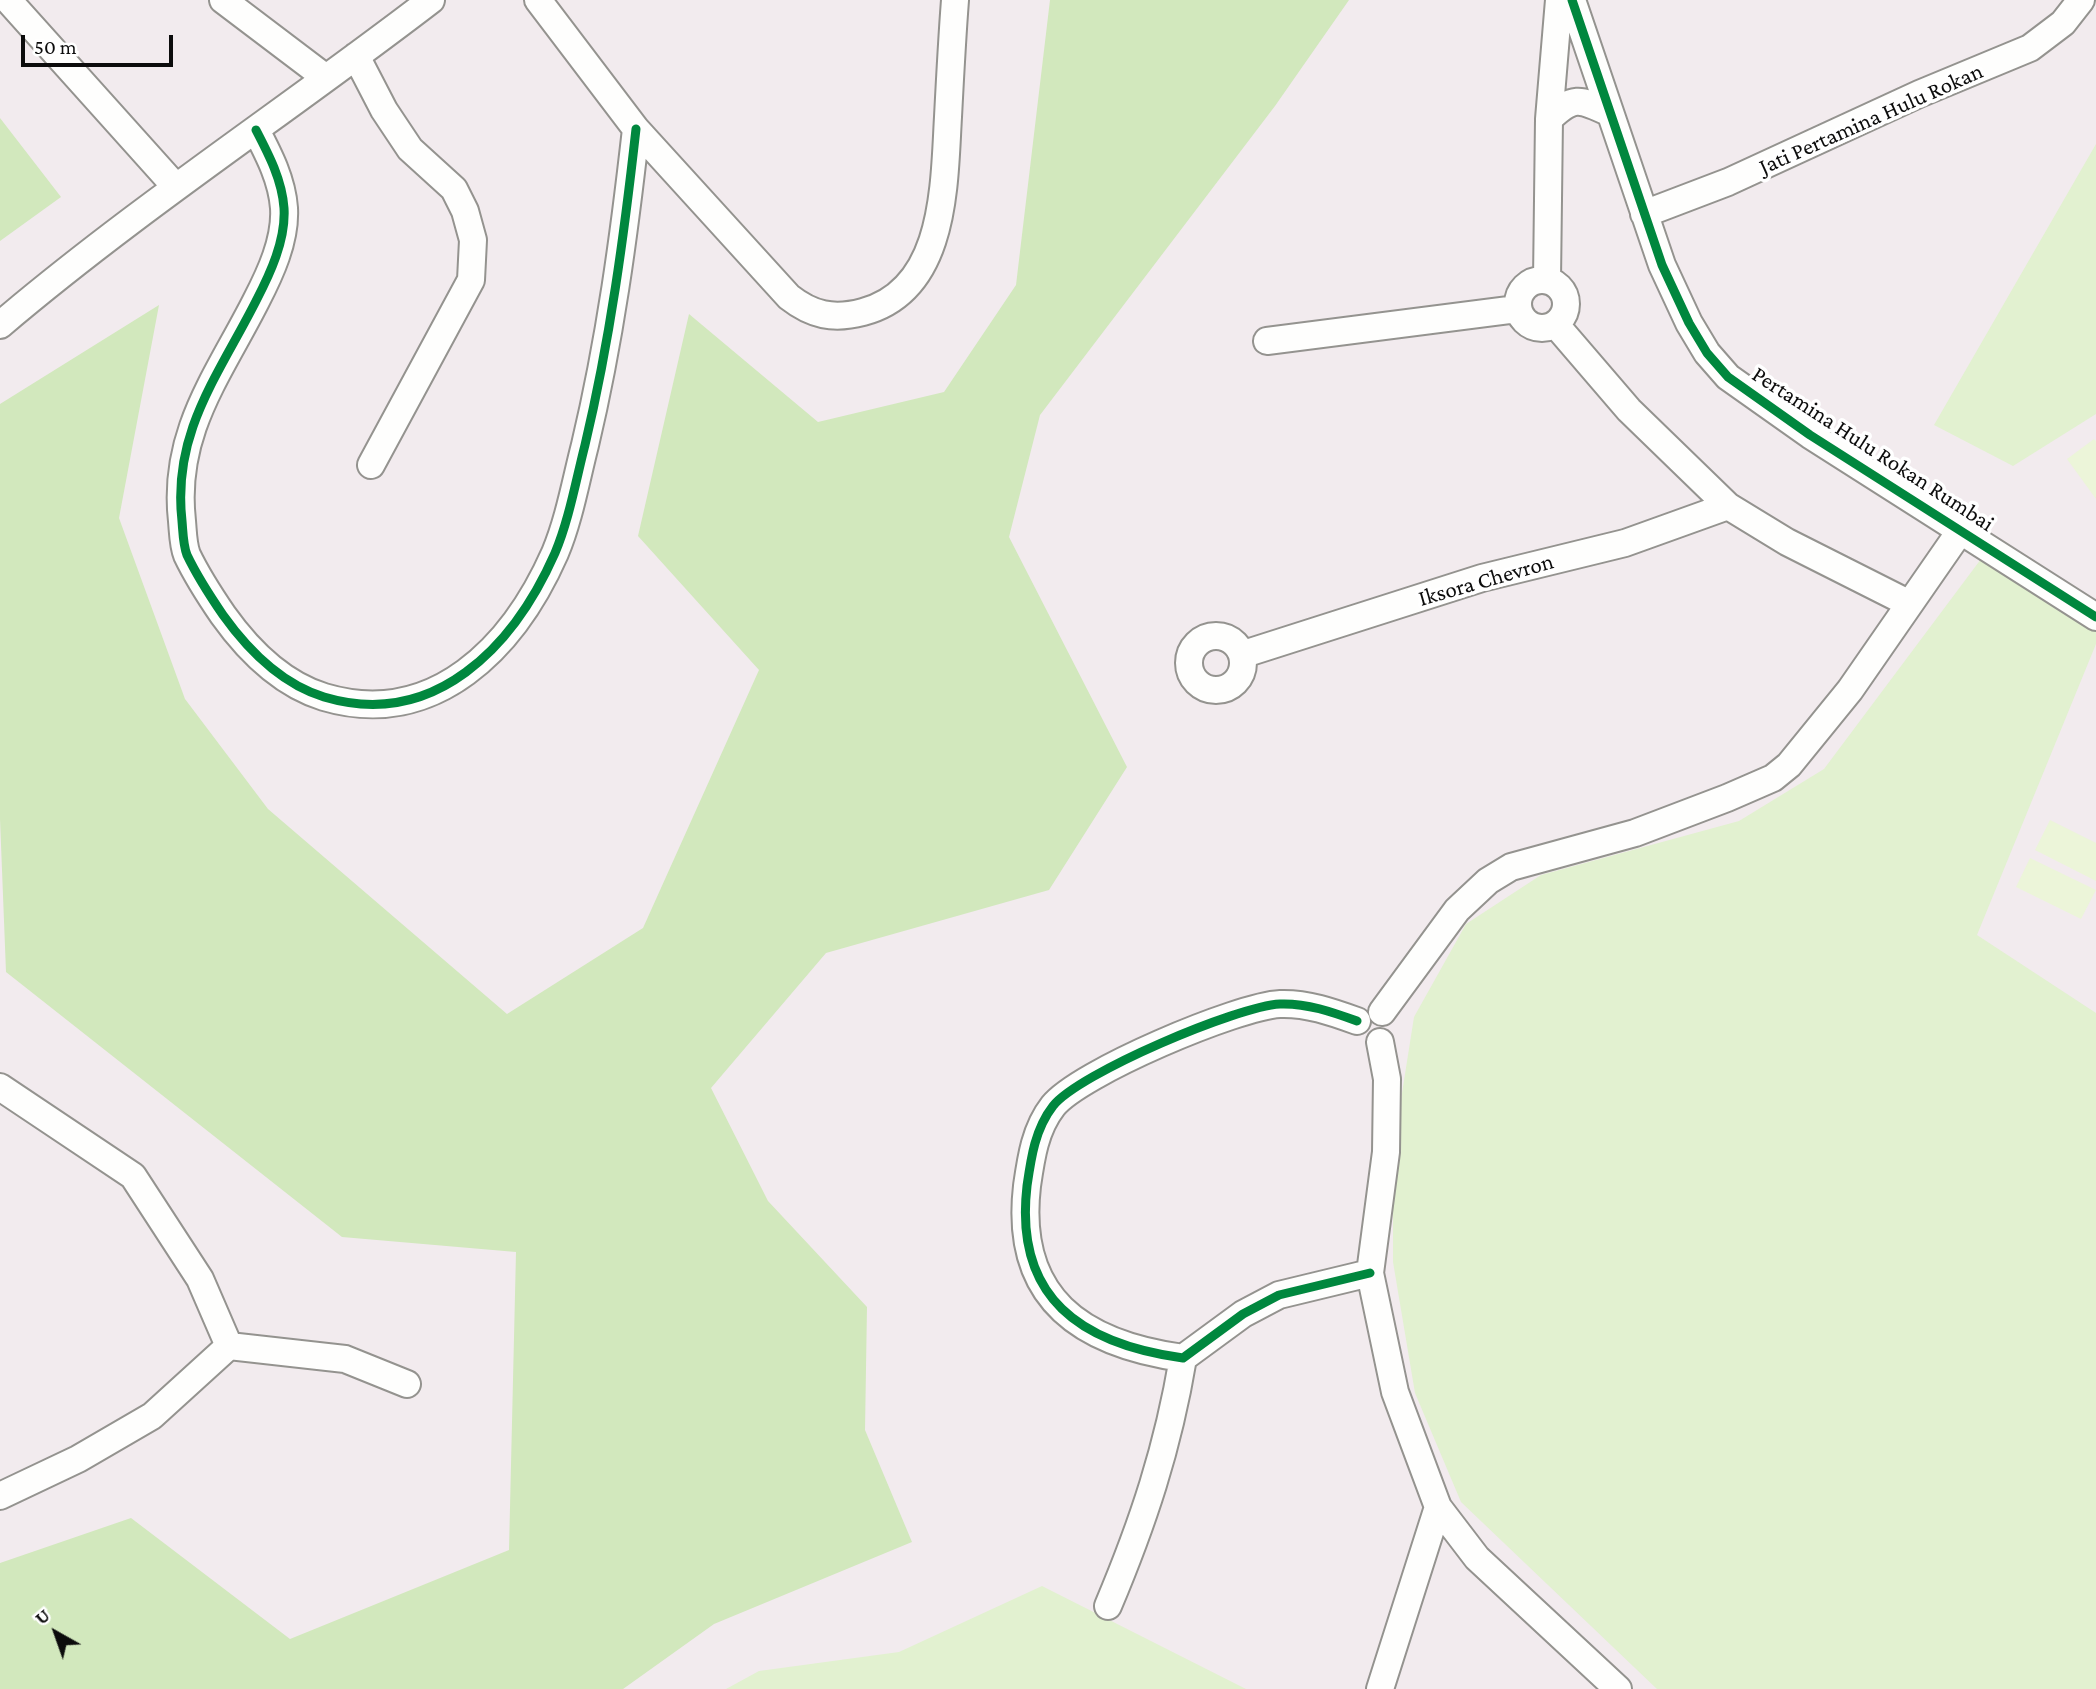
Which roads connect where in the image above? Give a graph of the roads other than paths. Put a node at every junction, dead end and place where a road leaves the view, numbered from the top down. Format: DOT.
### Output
graph roads {
  1 [pos="8,0"];
  2 [pos="223,0"];
  3 [pos="431,0"];
  4 [pos="538,0"];
  5 [pos="955,0"];
  6 [pos="2081,0"];
  7 [pos="1573,2"];
  8 [pos="356,57"];
  9 [pos="326,78"];
  10 [pos="1610,113"];
  11 [pos="1549,119"];
  12 [pos="636,129"];
  13 [pos="256,130"];
  14 [pos="174,186"];
  15 [pos="1644,214"];
  16 [pos="1547,280"];
  17 [pos="1517,309"];
  18 [pos="0,325"];
  19 [pos="1556,325"];
  20 [pos="1267,341"];
  21 [pos="370,465"];
  22 [pos="1728,506"];
  23 [pos="1961,530"];
  24 [pos="1908,603"];
  25 [pos="2096,617"];
  26 [pos="1244,654"];
  27 [pos="1382,1012"];
  28 [pos="1357,1021"];
  29 [pos="1380,1042"];
  30 [pos="0,1087"];
  31 [pos="1370,1273"];
  32 [pos="229,1346"];
  33 [pos="1183,1358"];
  34 [pos="407,1384"];
  35 [pos="0,1496"];
  36 [pos="1437,1507"];
  37 [pos="1108,1606"];
  38 [pos="1380,1689"];
  39 [pos="1618,1689"];
  1 -- 14 [label="street"];
  2 -- 9 [label="street"];
  3 -- 8 [label="street"];
  4 -- 12 [label="street"];
  5 -- 12 [label="street"];
  6 -- 15 [label="street, Jati Pertamina Hulu Rokan"];
  7 -- 10 [label="street, Pertamina Hulu Rokan Rumbai"];
  7 -- 11 [label="street"];
  8 -- 9 [label="street"];
  8 -- 21 [label="street"];
  9 -- 13 [label="street"];
  10 -- 11 [label="street"];
  10 -- 15 [label="street, Pertamina Hulu Rokan Rumbai"];
  11 -- 16 [label="street"];
  12 -- 13 [label="street"];
  13 -- 14 [label="street"];
  14 -- 18 [label="street"];
  15 -- 23 [label="street, Pertamina Hulu Rokan Rumbai"];
  16 -- 17 [label="street"];
  16 -- 19 [label="street"];
  17 -- 19 [label="street"];
  17 -- 20 [label="street"];
  19 -- 22 [label="street"];
  22 -- 24 [label="street"];
  22 -- 26 [label="street, Iksora Chevron"];
  23 -- 24 [label="street"];
  23 -- 25 [label="street, Pertamina Hulu Rokan Rumbai"];
  24 -- 27 [label="street"];
  27 -- 28 [label="street"];
  27 -- 29 [label="street"];
  28 -- 29 [label="street"];
  28 -- 33 [label="street"];
  29 -- 31 [label="street"];
  30 -- 32 [label="street"];
  31 -- 33 [label="street"];
  31 -- 36 [label="street"];
  32 -- 34 [label="street"];
  32 -- 35 [label="street"];
  33 -- 37 [label="street"];
  36 -- 38 [label="street"];
  36 -- 39 [label="street"];
}
